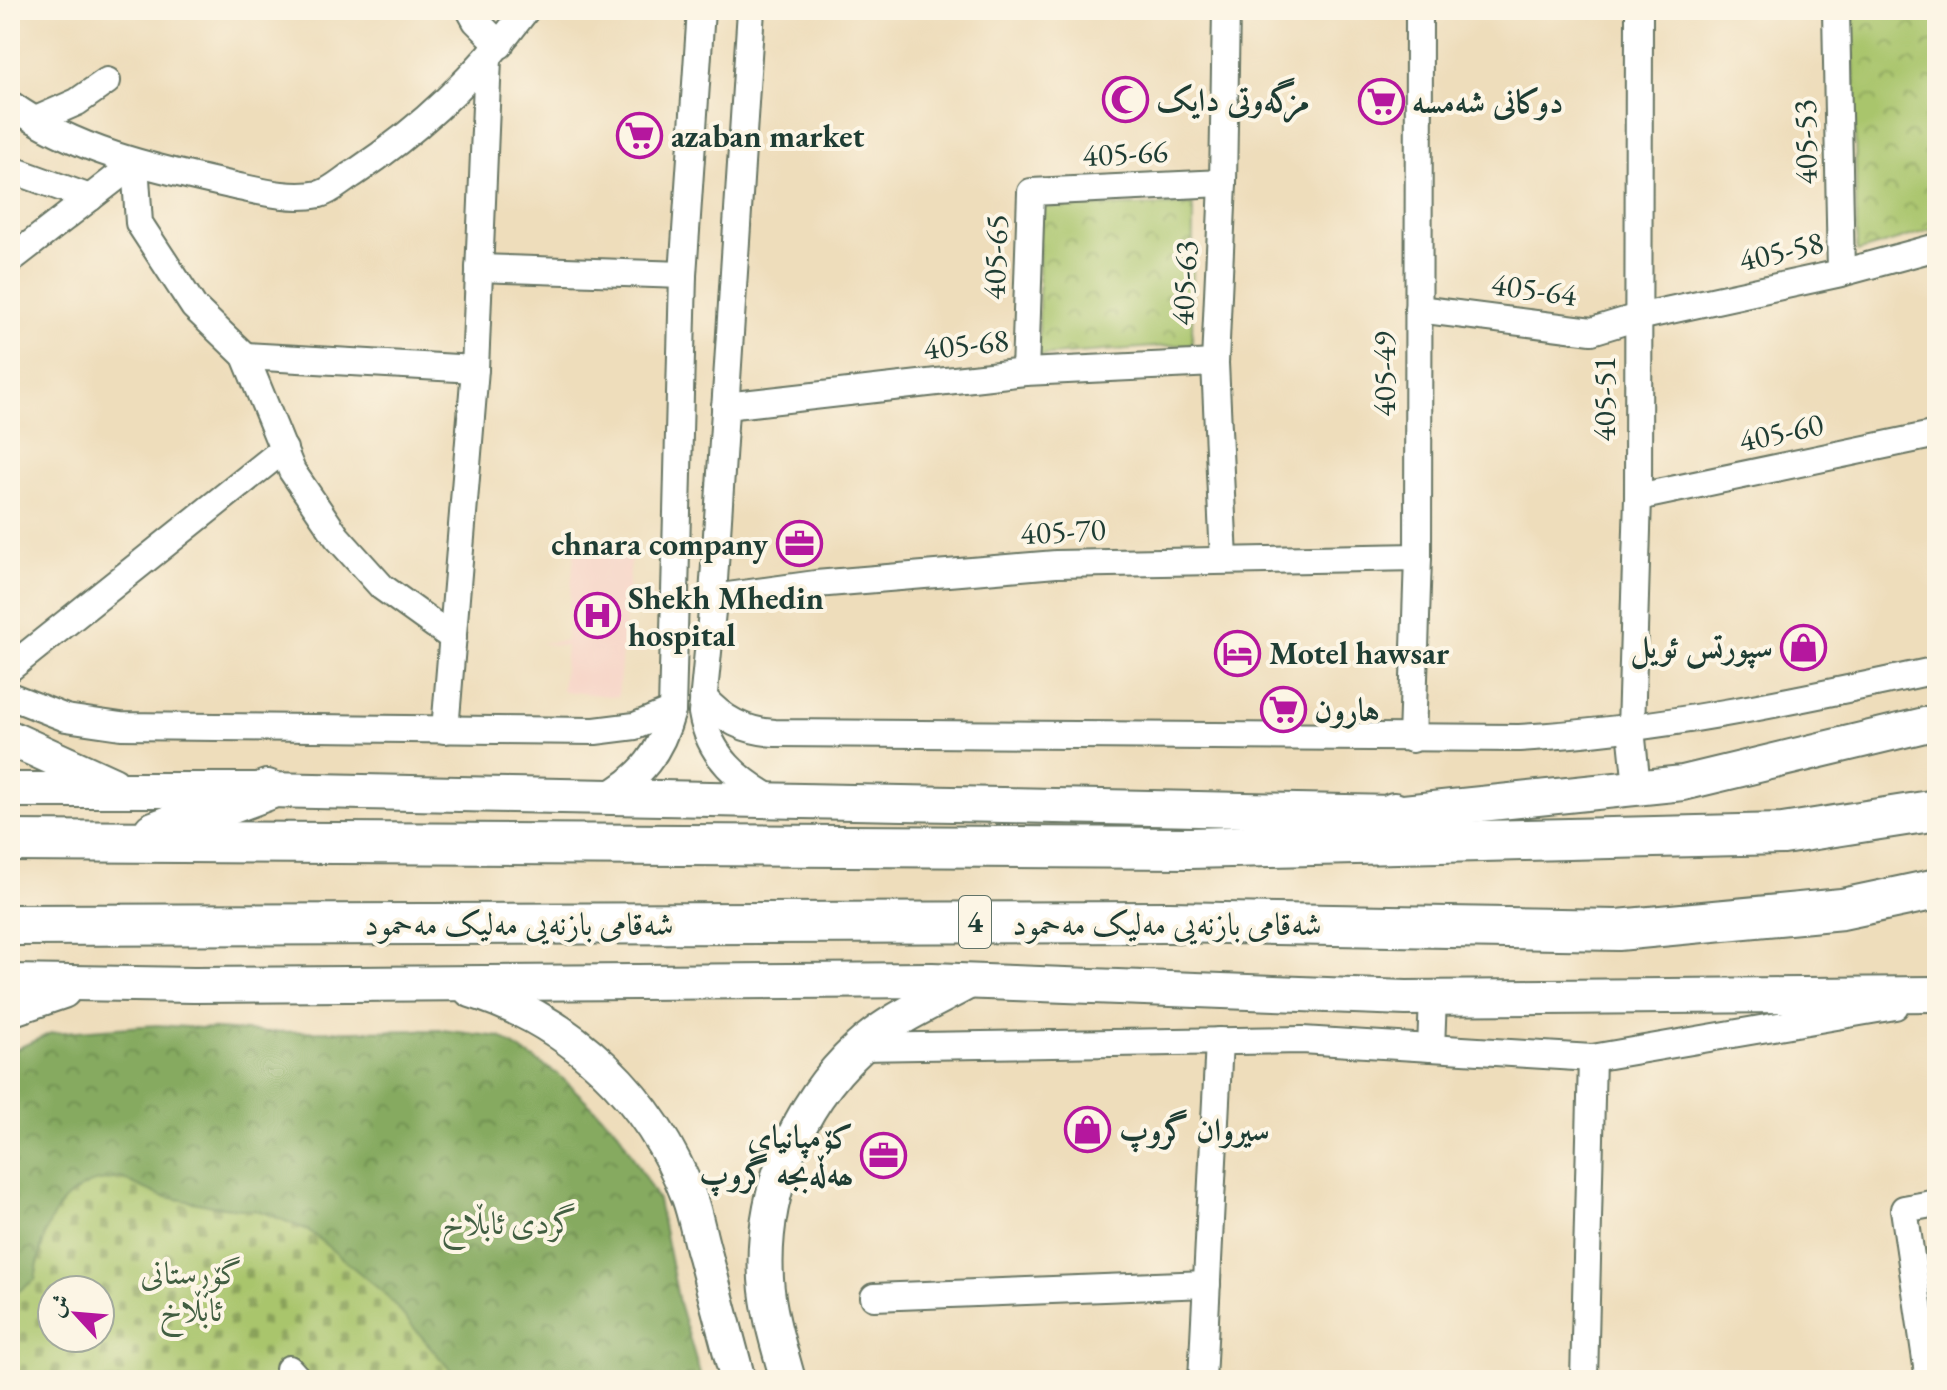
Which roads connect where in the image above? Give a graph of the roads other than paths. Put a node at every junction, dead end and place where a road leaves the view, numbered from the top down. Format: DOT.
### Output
graph roads {
  1 [pos="470,10"];
  2 [pos="526,10"];
  3 [pos="701,10"];
  4 [pos="751,10"];
  5 [pos="1226,10"];
  6 [pos="1419,10"];
  7 [pos="1639,10"];
  8 [pos="1836,10"];
  9 [pos="494,51"];
  10 [pos="107,81"];
  11 [pos="10,104"];
  12 [pos="36,120"];
  13 [pos="135,163"];
  14 [pos="10,169"];
  15 [pos="1223,183"];
  16 [pos="1031,192"];
  17 [pos="90,198"];
  18 [pos="1937,247"];
  19 [pos="10,260"];
  20 [pos="479,268"];
  21 [pos="1841,273"];
  22 [pos="683,275"];
  23 [pos="1418,309"];
  24 [pos="1638,317"];
  25 [pos="245,356"];
  26 [pos="1215,363"];
  27 [pos="475,369"];
  28 [pos="1025,372"];
  29 [pos="725,406"];
  30 [pos="1937,434"];
  31 [pos="284,449"];
  32 [pos="1638,497"];
  33 [pos="1418,557"];
  34 [pos="1224,560"];
  35 [pos="713,598"];
  36 [pos="453,638"];
  37 [pos="10,668"];
  38 [pos="1937,670"];
  39 [pos="10,696"];
  40 [pos="703,697"];
  41 [pos="672,711"];
  42 [pos="1937,722"];
  43 [pos="1631,729"];
  44 [pos="445,730"];
  45 [pos="10,738"];
  46 [pos="1412,739"];
  47 [pos="1637,787"];
  48 [pos="10,790"];
  49 [pos="124,790"];
  50 [pos="267,790"];
  51 [pos="603,798"];
  52 [pos="776,801"];
  53 [pos="1937,810"];
  54 [pos="1394,813"];
  55 [pos="10,841"];
  56 [pos="131,841"];
  57 [pos="1469,842"];
  58 [pos="1937,889"];
  59 [pos="10,925"];
  60 [pos="10,982"];
  61 [pos="444,982"];
  62 [pos="969,982"];
  63 [pos="87,983"];
  64 [pos="1937,996"];
  65 [pos="1433,998"];
  66 [pos="10,1009"];
  67 [pos="1219,1041"];
  68 [pos="860,1047"];
  69 [pos="1431,1048"];
  70 [pos="1592,1058"];
  71 [pos="1937,1203"];
  72 [pos="1207,1284"];
  73 [pos="874,1297"];
  74 [pos="738,1380"];
  75 [pos="788,1380"];
  76 [pos="1202,1380"];
  77 [pos="1584,1380"];
  78 [pos="1929,1380"];
  1 -- 9 [label="street"];
  2 -- 9 [label="street"];
  3 -- 22 [label="street"];
  4 -- 29 [label="street"];
  5 -- 15 [label="street, 405-63"];
  6 -- 23 [label="street, 405-49"];
  7 -- 24 [label="street, 405-51"];
  8 -- 21 [label="street, 405-53"];
  9 -- 13 [label="street"];
  9 -- 20 [label="street"];
  10 -- 12 [label="street"];
  11 -- 12 [label="street"];
  12 -- 13 [label="street"];
  13 -- 17 [label="street"];
  13 -- 25 [label="street"];
  14 -- 17 [label="street"];
  15 -- 16 [label="street, 405-66"];
  15 -- 26 [label="street, 405-63"];
  16 -- 28 [label="street, 405-65"];
  17 -- 19 [label="street"];
  18 -- 21 [label="street, 405-58"];
  20 -- 22 [label="street"];
  20 -- 27 [label="street"];
  21 -- 24 [label="street, 405-58"];
  22 -- 41 [label="street"];
  23 -- 24 [label="street, 405-64"];
  23 -- 33 [label="street, 405-49"];
  24 -- 32 [label="street, 405-51"];
  25 -- 27 [label="street"];
  25 -- 31 [label="street"];
  26 -- 28 [label="street, 405-68"];
  26 -- 34 [label="street, 405-63"];
  27 -- 36 [label="street"];
  28 -- 29 [label="street, 405-68"];
  29 -- 35 [label="street"];
  30 -- 32 [label="street, 405-60"];
  31 -- 36 [label="street"];
  31 -- 37 [label="street"];
  32 -- 43 [label="street, 405-51"];
  33 -- 34 [label="street, 405-70"];
  33 -- 46 [label="street, 405-49"];
  34 -- 35 [label="street, 405-70"];
  35 -- 40 [label="street"];
  36 -- 44 [label="street"];
  38 -- 43 [label="street"];
  39 -- 44 [label="street"];
  40 -- 46 [label="street"];
  40 -- 52 [label="street"];
  41 -- 44 [label="street"];
  41 -- 51 [label="street"];
  42 -- 47 [label="main road"];
  43 -- 46 [label="street"];
  43 -- 47 [label="street, 405-51"];
  45 -- 49 [label="main road"];
  47 -- 54 [label="main road"];
  48 -- 49 [label="main road"];
  49 -- 50 [label="main road"];
  50 -- 51 [label="main road"];
  50 -- 56 [label="highway"];
  51 -- 52 [label="main road"];
  52 -- 54 [label="main road"];
  53 -- 57 [label="highway"];
  54 -- 57 [label="highway"];
  55 -- 56 [label="highway"];
  56 -- 57 [label="highway"];
  58 -- 59 [label="highway, شەقامی بازنەیی مەلیک مەحمود / 4"];
  60 -- 63 [label="main road"];
  61 -- 62 [label="main road"];
  61 -- 63 [label="main road"];
  61 -- 74 [label="main road"];
  62 -- 65 [label="main road"];
  62 -- 68 [label="main road"];
  63 -- 66 [label="main road"];
  64 -- 65 [label="main road"];
  64 -- 70 [label="street"];
  65 -- 69 [label="street"];
  67 -- 68 [label="street"];
  67 -- 69 [label="street"];
  67 -- 72 [label="street"];
  68 -- 75 [label="main road"];
  69 -- 70 [label="street"];
  70 -- 77 [label="street"];
  71 -- 78 [label="street"];
  72 -- 73 [label="street"];
  72 -- 76 [label="street"];
}
